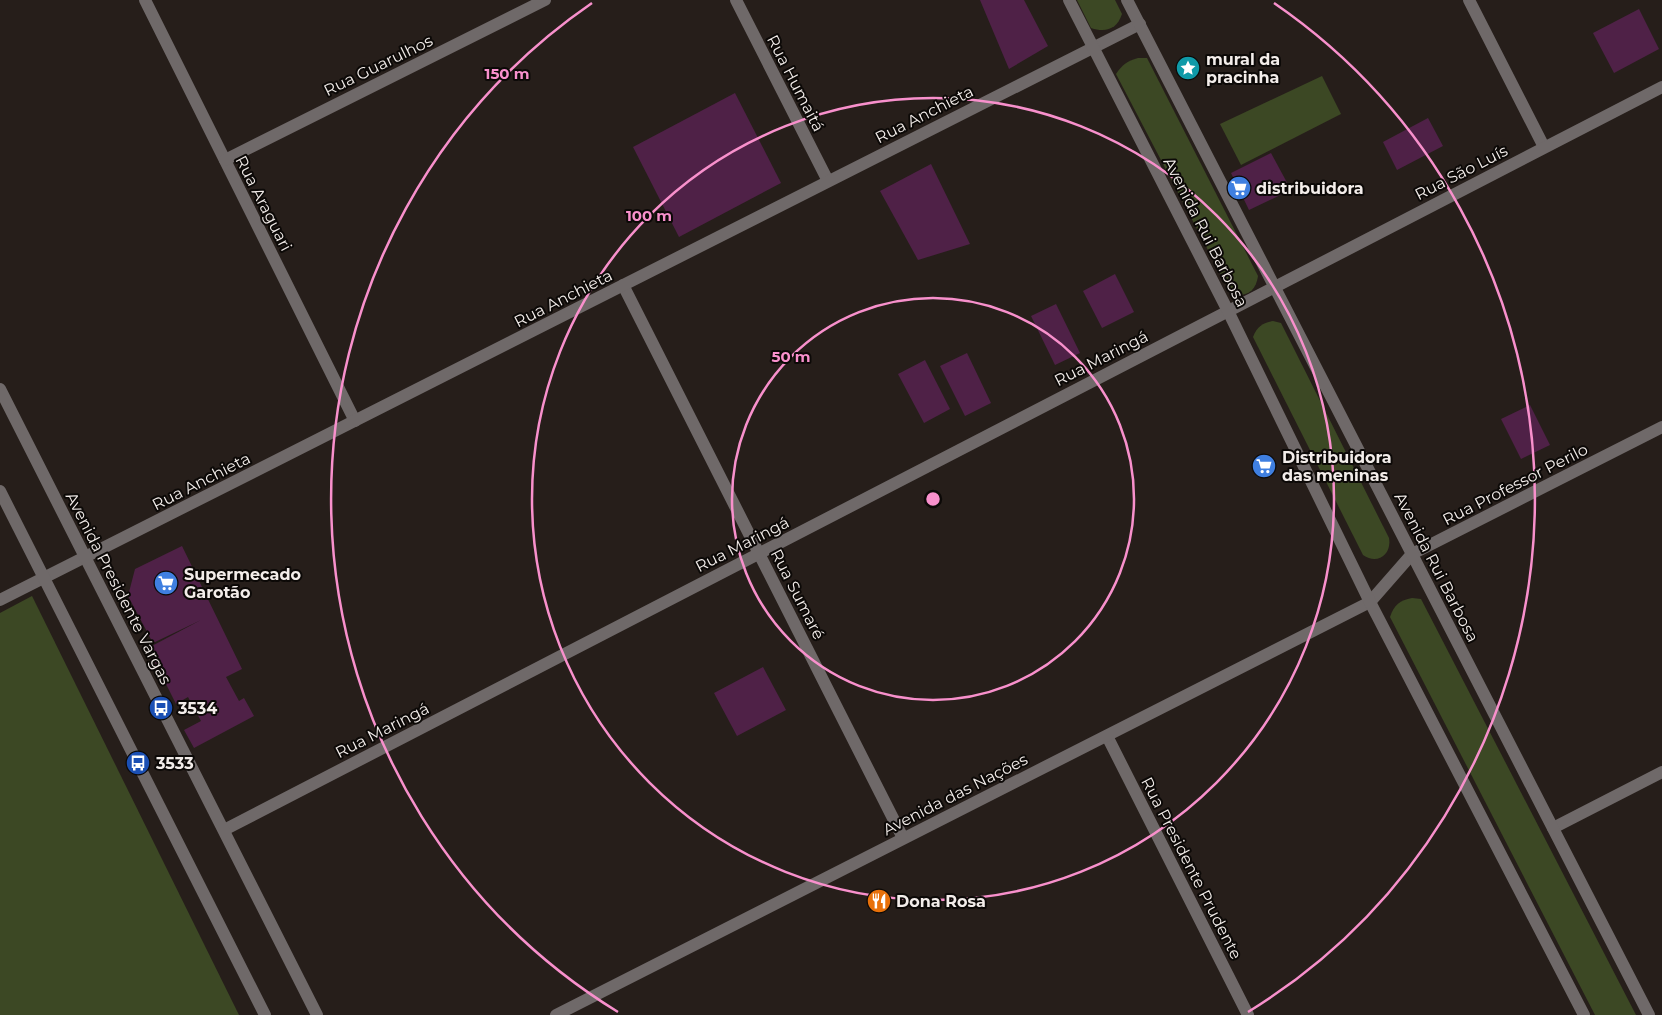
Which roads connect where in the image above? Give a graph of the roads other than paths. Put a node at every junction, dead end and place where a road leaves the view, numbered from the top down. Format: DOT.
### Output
graph roads {
  1 [pos="145,0"];
  2 [pos="545,0"];
  3 [pos="736,0"];
  4 [pos="1069,0"];
  5 [pos="1128,0"];
  6 [pos="1469,0"];
  7 [pos="1140,24"];
  8 [pos="1093,47"];
  9 [pos="1662,86"];
  10 [pos="1544,148"];
  11 [pos="225,160"];
  12 [pos="828,181"];
  13 [pos="624,285"];
  14 [pos="1275,286"];
  15 [pos="1228,310"];
  16 [pos="0,389"];
  17 [pos="355,421"];
  18 [pos="1662,427"];
  19 [pos="0,492"];
  20 [pos="759,553"];
  21 [pos="1412,554"];
  22 [pos="86,558"];
  23 [pos="44,578"];
  24 [pos="0,600"];
  25 [pos="1370,602"];
  26 [pos="1107,736"];
  27 [pos="1662,772"];
  28 [pos="1553,828"];
  29 [pos="224,830"];
  30 [pos="903,838"];
  31 [pos="1245,1014"];
  32 [pos="265,1015"];
  33 [pos="317,1015"];
  34 [pos="556,1015"];
  35 [pos="1584,1015"];
  36 [pos="1649,1015"];
  1 -- 11 [label="street, Rua Araguari"];
  2 -- 11 [label="street, Rua Guarulhos"];
  3 -- 12 [label="street, Rua Humaitá"];
  4 -- 8 [label="street, Avenida Rui Barbosa"];
  5 -- 7 [label="street, Avenida Rui Barbosa"];
  6 -- 10 [label="street"];
  7 -- 8 [label="street, Rua Anchieta"];
  7 -- 14 [label="street, Avenida Rui Barbosa"];
  8 -- 12 [label="street, Rua Anchieta"];
  8 -- 15 [label="street, Avenida Rui Barbosa"];
  9 -- 10 [label="street, Rua São Luís"];
  10 -- 14 [label="street, Rua São Luís"];
  11 -- 17 [label="street, Rua Araguari"];
  12 -- 13 [label="street, Rua Anchieta"];
  13 -- 17 [label="street, Rua Anchieta"];
  13 -- 20 [label="street, Rua Sumaré"];
  14 -- 15 [label="street, Rua Maringá"];
  14 -- 21 [label="street, Avenida Rui Barbosa"];
  15 -- 20 [label="street, Rua Maringá"];
  15 -- 25 [label="street, Avenida Rui Barbosa"];
  16 -- 22 [label="street, Avenida Presidente Vargas"];
  17 -- 22 [label="street, Rua Anchieta"];
  18 -- 21 [label="street, Rua Professor Perilo"];
  19 -- 23 [label="street"];
  20 -- 29 [label="street, Rua Maringá"];
  20 -- 30 [label="street, Rua Sumaré"];
  21 -- 25 [label="street, Rua Professor Perilo"];
  21 -- 28 [label="street, Avenida Rui Barbosa"];
  22 -- 23 [label="street, Rua Anchieta"];
  22 -- 29 [label="street, Avenida Presidente Vargas"];
  23 -- 24 [label="street, Rua Anchieta"];
  23 -- 32 [label="street"];
  25 -- 26 [label="street, Avenida das Nações"];
  25 -- 35 [label="street, Avenida Rui Barbosa"];
  26 -- 30 [label="street, Avenida das Nações"];
  26 -- 31 [label="street, Rua Presidente Prudente"];
  27 -- 28 [label="street"];
  28 -- 36 [label="street, Avenida Rui Barbosa"];
  29 -- 33 [label="street, Avenida Presidente Vargas"];
  30 -- 34 [label="street, Avenida das Nações"];
}
